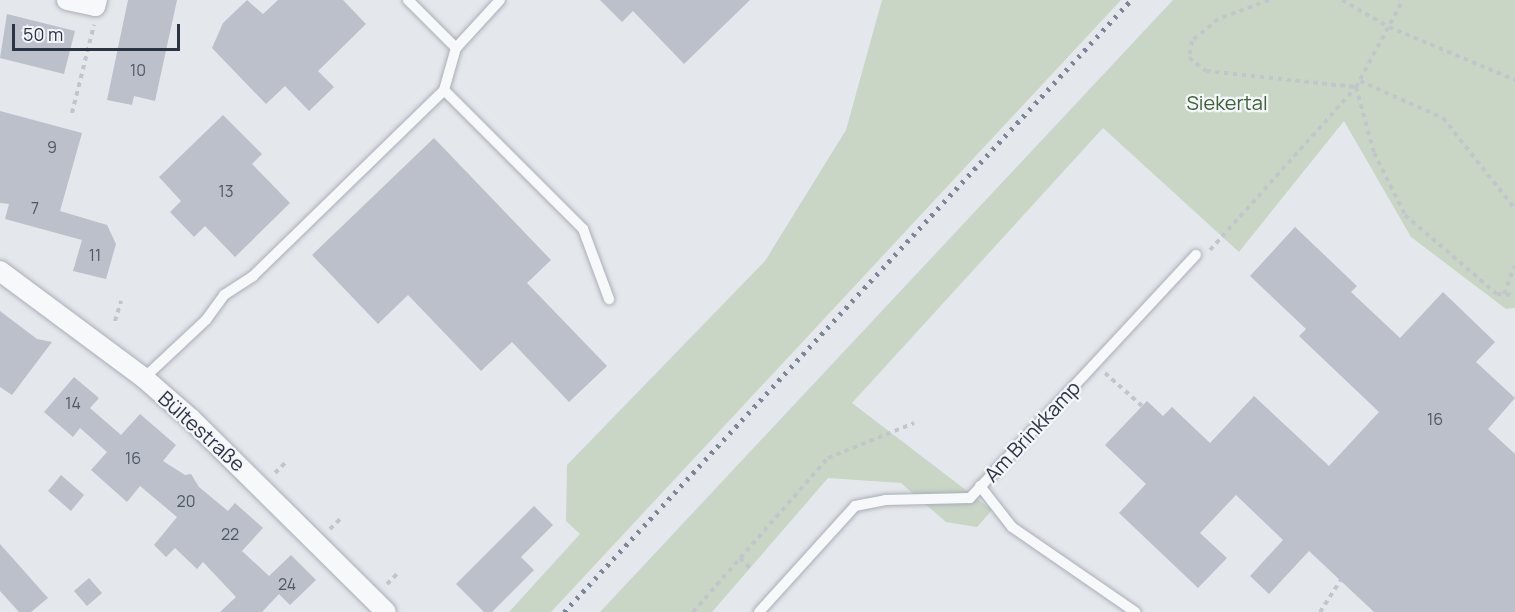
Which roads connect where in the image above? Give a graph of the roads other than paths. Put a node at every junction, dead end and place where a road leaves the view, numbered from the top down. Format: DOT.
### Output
graph roads {
  1 [pos="67,0"];
  2 [pos="408,0"];
  3 [pos="500,0"];
  4 [pos="96,3"];
  5 [pos="456,48"];
  6 [pos="444,90"];
  7 [pos="1196,255"];
  8 [pos="0,271"];
  9 [pos="609,299"];
  10 [pos="144,378"];
  11 [pos="980,486"];
  12 [pos="386,612"];
  13 [pos="759,612"];
  14 [pos="1135,612"];
  1 -- 4 [label="street"];
  2 -- 5 [label="lane"];
  3 -- 5 [label="lane"];
  5 -- 6 [label="lane"];
  6 -- 9 [label="lane"];
  6 -- 10 [label="lane"];
  7 -- 11 [label="lane, Am Brinkkamp"];
  8 -- 10 [label="street, Bültestraße"];
  10 -- 12 [label="street, Bültestraße"];
  11 -- 13 [label="lane"];
  11 -- 14 [label="lane, Am Brinkkamp"];
}
